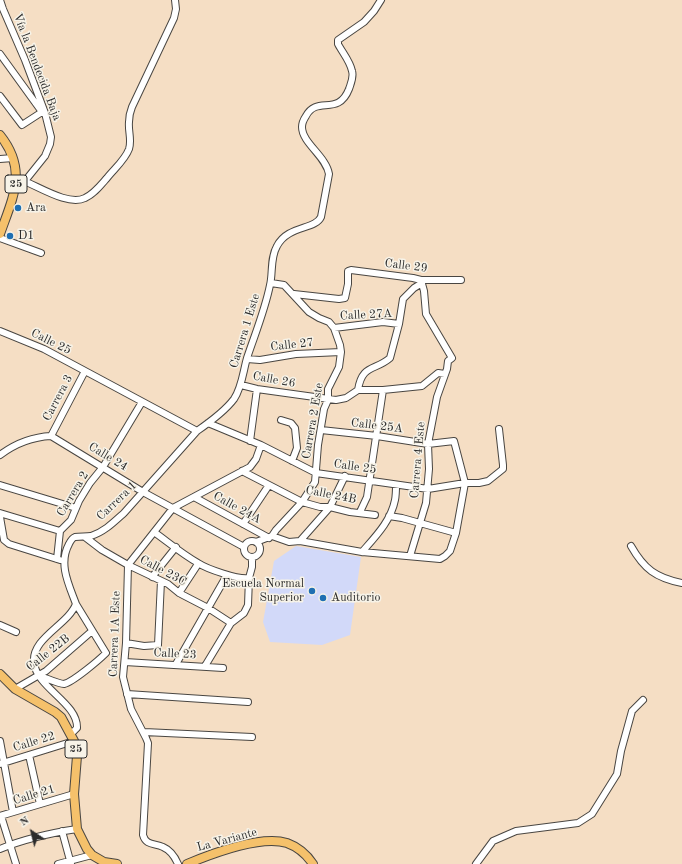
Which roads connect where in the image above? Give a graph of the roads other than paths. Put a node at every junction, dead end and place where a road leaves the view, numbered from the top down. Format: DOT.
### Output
graph roads {
  1 [pos="0,0"];
  2 [pos="175,0"];
  3 [pos="381,0"];
  4 [pos="0,54"];
  5 [pos="0,96"];
  6 [pos="0,134"];
  7 [pos="13,158"];
  8 [pos="0,159"];
  9 [pos="16,178"];
  10 [pos="25,181"];
  11 [pos="0,234"];
  12 [pos="0,238"];
  13 [pos="41,254"];
  14 [pos="461,280"];
  15 [pos="421,281"];
  16 [pos="271,283"];
  17 [pos="294,294"];
  18 [pos="399,324"];
  19 [pos="334,328"];
  20 [pos="0,331"];
  21 [pos="341,352"];
  22 [pos="247,359"];
  23 [pos="85,371"];
  24 [pos="445,374"];
  25 [pos="241,384"];
  26 [pos="257,389"];
  27 [pos="358,390"];
  28 [pos="383,390"];
  29 [pos="328,400"];
  30 [pos="142,402"];
  31 [pos="281,420"];
  32 [pos="208,423"];
  33 [pos="499,429"];
  34 [pos="321,430"];
  35 [pos="197,431"];
  36 [pos="51,436"];
  37 [pos="377,436"];
  38 [pos="250,441"];
  39 [pos="428,444"];
  40 [pos="261,445"];
  41 [pos="0,455"];
  42 [pos="292,461"];
  43 [pos="103,467"];
  44 [pos="242,471"];
  45 [pos="316,472"];
  46 [pos="345,476"];
  47 [pos="369,480"];
  48 [pos="465,483"];
  49 [pos="0,485"];
  50 [pos="269,485"];
  51 [pos="396,485"];
  52 [pos="428,489"];
  53 [pos="143,492"];
  54 [pos="194,497"];
  55 [pos="302,502"];
  56 [pos="330,507"];
  57 [pos="76,508"];
  58 [pos="173,508"];
  59 [pos="360,512"];
  60 [pos="0,513"];
  61 [pos="374,514"];
  62 [pos="389,516"];
  63 [pos="0,518"];
  64 [pos="420,523"];
  65 [pos="243,524"];
  66 [pos="60,531"];
  67 [pos="154,532"];
  68 [pos="456,534"];
  69 [pos="85,537"];
  70 [pos="271,537"];
  71 [pos="300,541"];
  72 [pos="256,542"];
  73 [pos="631,546"];
  74 [pos="176,547"];
  75 [pos="244,547"];
  76 [pos="362,552"];
  77 [pos="410,556"];
  78 [pos="252,558"];
  79 [pos="60,560"];
  80 [pos="198,564"];
  81 [pos="128,565"];
  82 [pos="227,575"];
  83 [pos="152,577"];
  84 [pos="248,578"];
  85 [pos="160,581"];
  86 [pos="682,583"];
  87 [pos="179,593"];
  88 [pos="76,604"];
  89 [pos="208,608"];
  90 [pos="231,623"];
  91 [pos="0,625"];
  92 [pos="92,631"];
  93 [pos="16,632"];
  94 [pos="126,643"];
  95 [pos="125,662"];
  96 [pos="176,664"];
  97 [pos="204,666"];
  98 [pos="223,668"];
  99 [pos="39,676"];
  100 [pos="2,679"];
  101 [pos="15,689"];
  102 [pos="127,694"];
  103 [pos="643,700"];
  104 [pos="248,702"];
  105 [pos="144,732"];
  106 [pos="73,737"];
  107 [pos="252,737"];
  108 [pos="0,741"];
  109 [pos="29,755"];
  110 [pos="2,763"];
  111 [pos="74,794"];
  112 [pos="40,804"];
  113 [pos="13,812"];
  114 [pos="1,816"];
  115 [pos="77,829"];
  116 [pos="62,831"];
  117 [pos="10,845"];
  118 [pos="0,849"];
  119 [pos="92,855"];
  120 [pos="71,862"];
  121 [pos="16,864"];
  122 [pos="58,864"];
  123 [pos="117,864"];
  124 [pos="178,864"];
  125 [pos="187,864"];
  126 [pos="313,864"];
  127 [pos="476,864"];
  1 -- 10 [label="street, Vía la Bendecida Baja"];
  2 -- 10 [label="street"];
  3 -- 16 [label="street, Carrera 1 Este"];
  4 -- 5 [label="street"];
  6 -- 7 [label="main road, 25"];
  7 -- 8 [label="street"];
  7 -- 9 [label="main road, 25"];
  9 -- 10 [label="street"];
  9 -- 11 [label="main road, 25"];
  12 -- 13 [label="street"];
  14 -- 15 [label="street, Calle 29"];
  15 -- 17 [label="street, Calle 29"];
  15 -- 18 [label="street"];
  15 -- 24 [label="street, Carrera 4 Este"];
  16 -- 17 [label="street"];
  16 -- 22 [label="street, Carrera 1 Este"];
  17 -- 19 [label="street"];
  18 -- 19 [label="street, Calle 27A"];
  18 -- 27 [label="street"];
  19 -- 21 [label="street, Carrera 2 Este"];
  20 -- 23 [label="street, Calle 25"];
  21 -- 22 [label="street, Calle 27"];
  21 -- 29 [label="street, Carrera 2 Este"];
  22 -- 25 [label="street, Carrera 1 Este"];
  23 -- 30 [label="street, Calle 25"];
  23 -- 36 [label="street, Carrera 3"];
  24 -- 28 [label="street"];
  24 -- 39 [label="street, Carrera 4 Este"];
  25 -- 26 [label="street, Calle 26"];
  25 -- 32 [label="street, Carrera 1"];
  26 -- 29 [label="street, Calle 26"];
  26 -- 38 [label="street"];
  27 -- 28 [label="street"];
  27 -- 29 [label="street"];
  28 -- 37 [label="street"];
  29 -- 34 [label="street, Carrera 2 Este"];
  30 -- 35 [label="street, Calle 25"];
  30 -- 43 [label="street, Carrera 2"];
  31 -- 42 [label="street"];
  32 -- 35 [label="street, Carrera 1"];
  32 -- 38 [label="street, Calle 25"];
  33 -- 48 [label="street, Calle 25"];
  34 -- 37 [label="street, Calle 25A"];
  34 -- 45 [label="street, Carrera 2 Este"];
  35 -- 53 [label="street, Carrera 1"];
  36 -- 41 [label="street"];
  36 -- 43 [label="street, Calle 24"];
  37 -- 39 [label="street, Calle 25A"];
  37 -- 47 [label="street"];
  38 -- 40 [label="street, Calle 25"];
  39 -- 48 [label="street, Calle 25A"];
  39 -- 52 [label="street, Carrera 4 Este"];
  40 -- 42 [label="street, Calle 25"];
  40 -- 44 [label="street"];
  42 -- 45 [label="street, Calle 25"];
  43 -- 53 [label="street, Calle 24"];
  43 -- 57 [label="street, Carrera 2"];
  44 -- 50 [label="street, Calle 24B"];
  44 -- 54 [label="street"];
  45 -- 46 [label="street, Calle 25"];
  45 -- 55 [label="street, Carrera 2 Este"];
  46 -- 47 [label="street, Calle 25"];
  46 -- 56 [label="street"];
  47 -- 51 [label="street, Calle 25"];
  47 -- 59 [label="street"];
  48 -- 52 [label="street, Calle 25"];
  48 -- 68 [label="street"];
  49 -- 57 [label="street"];
  50 -- 55 [label="street, Calle 24B"];
  50 -- 65 [label="street"];
  51 -- 52 [label="street, Calle 25"];
  51 -- 62 [label="street"];
  52 -- 64 [label="street, Carrera 4 Este"];
  53 -- 58 [label="street, Calle 24"];
  53 -- 69 [label="street, Carrera 1"];
  54 -- 58 [label="street"];
  54 -- 65 [label="street, Calle 24A"];
  55 -- 56 [label="street, Calle 24B"];
  55 -- 70 [label="street, Carrera 2 Este"];
  56 -- 59 [label="street, Calle 24B"];
  56 -- 71 [label="street"];
  57 -- 66 [label="street, Carrera 2"];
  58 -- 67 [label="street"];
  58 -- 75 [label="street, Calle 24"];
  59 -- 61 [label="street, Calle 24B"];
  60 -- 66 [label="street"];
  62 -- 64 [label="street"];
  62 -- 76 [label="street"];
  63 -- 79 [label="street"];
  64 -- 68 [label="street"];
  64 -- 77 [label="street, Carrera 4 Este"];
  65 -- 70 [label="street, Calle 24A"];
  66 -- 79 [label="street, Carrera 2"];
  67 -- 74 [label="street"];
  67 -- 81 [label="street"];
  68 -- 77 [label="street, Calle 24A"];
  69 -- 79 [label="street, Carrera 1"];
  69 -- 81 [label="street, Calle 23C"];
  70 -- 71 [label="street, Calle 24A"];
  70 -- 72 [label="street"];
  71 -- 76 [label="street, Calle 24A"];
  72 -- 75 [label="street"];
  72 -- 78 [label="street"];
  73 -- 86 [label="street"];
  74 -- 80 [label="street"];
  74 -- 83 [label="street"];
  75 -- 78 [label="street"];
  76 -- 77 [label="street, Calle 24A"];
  78 -- 84 [label="street"];
  79 -- 88 [label="street"];
  80 -- 82 [label="street"];
  80 -- 87 [label="street"];
  81 -- 83 [label="street, Calle 23C"];
  81 -- 94 [label="street, Carrera 1A Este"];
  82 -- 84 [label="street"];
  82 -- 89 [label="street"];
  83 -- 85 [label="street, Calle 23C"];
  84 -- 90 [label="street"];
  85 -- 87 [label="street, Calle 23C"];
  85 -- 94 [label="street"];
  87 -- 89 [label="street, Calle 23C"];
  88 -- 92 [label="street"];
  88 -- 99 [label="street"];
  89 -- 90 [label="street, Calle 23C"];
  89 -- 96 [label="street"];
  90 -- 97 [label="street"];
  91 -- 93 [label="street"];
  92 -- 99 [label="street, Calle 22B"];
  92 -- 99 [label="street"];
  94 -- 95 [label="street, Carrera 1A Este"];
  95 -- 96 [label="street, Calle 23"];
  95 -- 102 [label="street, Carrera 1A Este"];
  96 -- 97 [label="street, Calle 23"];
  97 -- 98 [label="street, Calle 23"];
  99 -- 101 [label="street, Calle 22B"];
  99 -- 106 [label="street"];
  100 -- 101 [label="main road, 25"];
  101 -- 106 [label="main road, 25"];
  102 -- 104 [label="street"];
  102 -- 105 [label="street, Carrera 1A Este"];
  103 -- 127 [label="street"];
  105 -- 107 [label="street"];
  105 -- 124 [label="street, Carrera 1A Este"];
  106 -- 109 [label="street, Calle 22"];
  106 -- 111 [label="main road, 25"];
  108 -- 110 [label="street"];
  109 -- 110 [label="street, Calle 22"];
  109 -- 112 [label="street"];
  110 -- 113 [label="street"];
  111 -- 112 [label="street, Calle 21"];
  111 -- 115 [label="main road, 25"];
  112 -- 113 [label="street, Calle 21"];
  113 -- 114 [label="street, Calle 21"];
  114 -- 117 [label="street"];
  115 -- 116 [label="street"];
  115 -- 119 [label="main road, 25"];
  116 -- 117 [label="street"];
  116 -- 120 [label="street"];
  117 -- 118 [label="street"];
  117 -- 121 [label="street"];
  119 -- 120 [label="street"];
  119 -- 123 [label="main road"];
  120 -- 122 [label="street"];
  125 -- 126 [label="main road, La Variante"];
}
